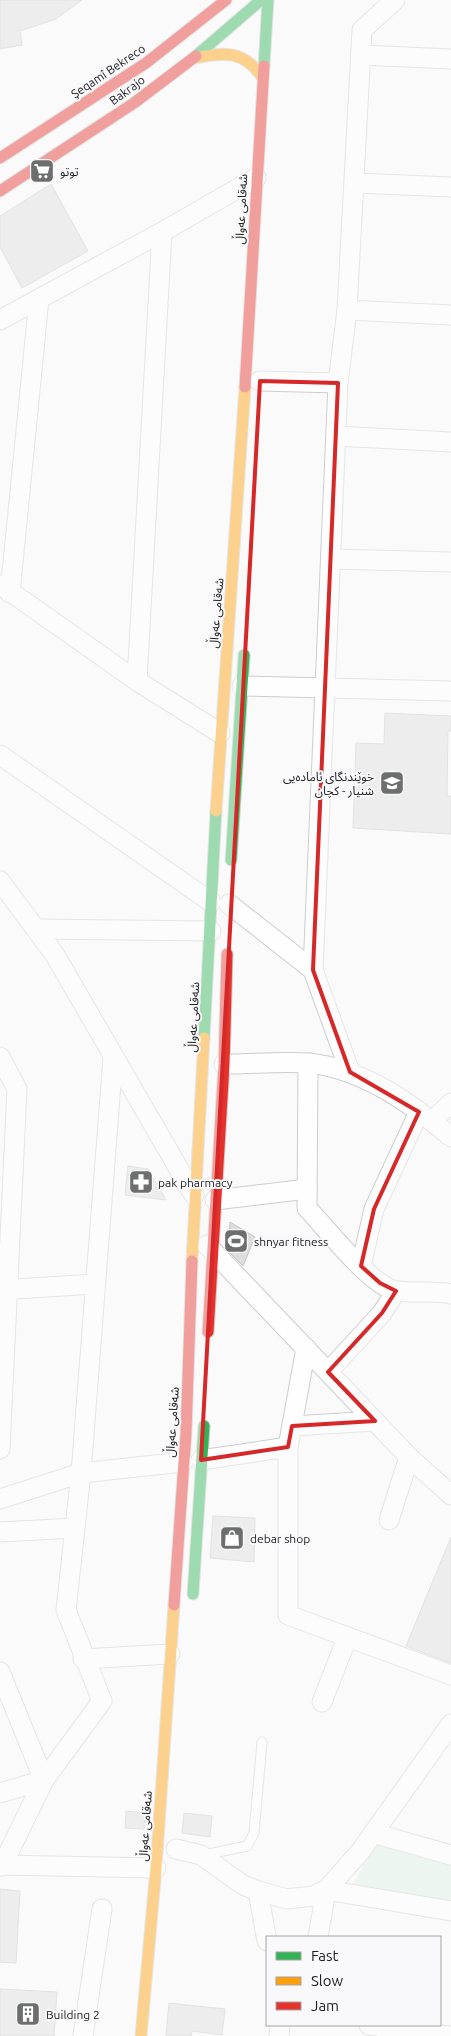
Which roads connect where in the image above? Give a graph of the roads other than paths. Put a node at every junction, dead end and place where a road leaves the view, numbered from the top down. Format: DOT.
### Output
graph roads {
  1 [pos="226,0"];
  2 [pos="261,0"];
  3 [pos="268,0"];
  4 [pos="395,0"];
  5 [pos="212,11"];
  6 [pos="228,29"];
  7 [pos="361,55"];
  8 [pos="194,58"];
  9 [pos="451,59"];
  10 [pos="263,78"];
  11 [pos="273,114"];
  12 [pos="0,156"];
  13 [pos="263,180"];
  14 [pos="355,183"];
  15 [pos="451,187"];
  16 [pos="0,191"];
  17 [pos="162,232"];
  18 [pos="39,299"];
  19 [pos="347,310"];
  20 [pos="451,315"];
  21 [pos="0,320"];
  22 [pos="260,381"];
  23 [pos="338,383"];
  24 [pos="336,436"];
  25 [pos="451,442"];
  26 [pos="331,559"];
  27 [pos="451,562"];
  28 [pos="5,589"];
  29 [pos="245,646"];
  30 [pos="137,682"];
  31 [pos="242,686"];
  32 [pos="324,689"];
  33 [pos="451,691"];
  34 [pos="220,733"];
  35 [pos="0,755"];
  36 [pos="230,874"];
  37 [pos="0,882"];
  38 [pos="8,902"];
  39 [pos="224,903"];
  40 [pos="37,929"];
  41 [pos="211,931"];
  42 [pos="228,944"];
  43 [pos="313,970"];
  44 [pos="0,1057"];
  45 [pos="113,1058"];
  46 [pos="308,1063"];
  47 [pos="224,1064"];
  48 [pos="350,1072"];
  49 [pos="451,1103"];
  50 [pos="425,1116"];
  51 [pos="451,1137"];
  52 [pos="307,1189"];
  53 [pos="194,1195"];
  54 [pos="215,1200"];
  55 [pos="194,1235"];
  56 [pos="212,1249"];
  57 [pos="361,1266"];
  58 [pos="94,1284"];
  59 [pos="4,1290"];
  60 [pos="396,1291"];
  61 [pos="451,1294"];
  62 [pos="208,1345"];
  63 [pos="306,1348"];
  64 [pos="328,1372"];
  65 [pos="204,1412"];
  66 [pos="375,1421"];
  67 [pos="292,1426"];
  68 [pos="288,1447"];
  69 [pos="0,1450"];
  70 [pos="409,1457"];
  71 [pos="192,1461"];
  72 [pos="81,1473"];
  73 [pos="451,1495"];
  74 [pos="0,1498"];
  75 [pos="389,1520"];
  76 [pos="74,1528"];
  77 [pos="0,1532"];
  78 [pos="192,1610"];
  79 [pos="347,1638"];
  80 [pos="170,1654"];
  81 [pos="84,1659"];
  82 [pos="0,1672"];
  83 [pos="451,1675"];
  84 [pos="322,1702"];
  85 [pos="451,1724"];
  86 [pos="262,1742"];
  87 [pos="44,1780"];
  88 [pos="0,1793"];
  89 [pos="373,1833"];
  90 [pos="176,1849"];
  91 [pos="201,1855"];
  92 [pos="451,1855"];
  93 [pos="1,1864"];
  94 [pos="156,1868"];
  95 [pos="326,1890"];
  96 [pos="258,1891"];
  97 [pos="102,1909"];
  98 [pos="451,1911"];
  99 [pos="266,1936"];
  100 [pos="318,1936"];
  101 [pos="376,2026"];
  102 [pos="83,2036"];
  103 [pos="141,2036"];
  104 [pos="448,2036"];
  1 -- 5 [label="main road, Şeqamî Bekreco"];
  2 -- 6 [label="main road, Bakrajo"];
  3 -- 10 [label="main road, شەقامی عەواڵ"];
  4 -- 7 [label="street"];
  5 -- 6 [label="main road"];
  5 -- 12 [label="main road, Şeqamî Bekreco"];
  6 -- 8 [label="main road, Bakrajo"];
  7 -- 9 [label="street"];
  7 -- 14 [label="street"];
  8 -- 10 [label="main road"];
  8 -- 16 [label="main road, Bakrajo"];
  10 -- 13 [label="main road, شەقامی عەواڵ"];
  11 -- 13 [label="main road, شەقامی عەواڵ"];
  13 -- 17 [label="street"];
  13 -- 34 [label="main road, شەقامی عەواڵ"];
  14 -- 15 [label="street"];
  14 -- 19 [label="street"];
  17 -- 18 [label="street"];
  17 -- 30 [label="street"];
  18 -- 21 [label="street"];
  18 -- 28 [label="street"];
  19 -- 20 [label="street"];
  19 -- 23 [label="street"];
  22 -- 23 [label="street"];
  23 -- 24 [label="street"];
  24 -- 25 [label="street"];
  24 -- 26 [label="street"];
  26 -- 27 [label="street"];
  26 -- 32 [label="street"];
  28 -- 30 [label="street"];
  29 -- 31 [label="main road"];
  30 -- 34 [label="street"];
  31 -- 32 [label="street"];
  31 -- 36 [label="main road"];
  32 -- 33 [label="street"];
  32 -- 43 [label="street"];
  34 -- 39 [label="main road, شەقامی عەواڵ"];
  35 -- 39 [label="street"];
  37 -- 38 [label="street"];
  38 -- 40 [label="street"];
  39 -- 41 [label="main road, شەقامی عەواڵ"];
  39 -- 43 [label="street"];
  40 -- 41 [label="street"];
  40 -- 45 [label="street"];
  41 -- 53 [label="main road, شەقامی عەواڵ"];
  42 -- 47 [label="main road"];
  43 -- 48 [label="street"];
  44 -- 59 [label="street"];
  45 -- 53 [label="street"];
  45 -- 58 [label="street"];
  46 -- 47 [label="street"];
  46 -- 48 [label="street"];
  46 -- 52 [label="street"];
  47 -- 54 [label="main road"];
  48 -- 50 [label="street"];
  49 -- 50 [label="street"];
  50 -- 51 [label="street"];
  50 -- 57 [label="street"];
  52 -- 54 [label="street"];
  52 -- 57 [label="street"];
  53 -- 55 [label="main road, شەقامی عەواڵ"];
  54 -- 56 [label="main road"];
  55 -- 56 [label="street"];
  55 -- 71 [label="main road, شەقامی عەواڵ"];
  56 -- 62 [label="main road"];
  56 -- 63 [label="street"];
  57 -- 60 [label="street"];
  58 -- 59 [label="street"];
  58 -- 72 [label="street"];
  59 -- 69 [label="street"];
  60 -- 61 [label="street"];
  60 -- 64 [label="street"];
  63 -- 64 [label="street"];
  63 -- 67 [label="street"];
  64 -- 66 [label="street"];
  65 -- 71 [label="main road, شەقامی عەواڵ"];
  66 -- 67 [label="street"];
  66 -- 70 [label="street"];
  67 -- 68 [label="street"];
  68 -- 71 [label="street"];
  68 -- 79 [label="street"];
  70 -- 73 [label="street"];
  70 -- 75 [label="street"];
  71 -- 72 [label="street"];
  71 -- 78 [label="main road, شەقامی عەواڵ"];
  71 -- 80 [label="main road, شەقامی عەواڵ"];
  72 -- 74 [label="street"];
  72 -- 76 [label="street"];
  76 -- 77 [label="street"];
  76 -- 81 [label="street"];
  79 -- 83 [label="street"];
  79 -- 84 [label="street"];
  80 -- 81 [label="street"];
  80 -- 94 [label="main road, شەقامی عەواڵ"];
  81 -- 87 [label="street"];
  82 -- 87 [label="street"];
  85 -- 89 [label="street"];
  86 -- 91 [label="lane"];
  87 -- 88 [label="street"];
  87 -- 93 [label="street"];
  89 -- 92 [label="street"];
  89 -- 95 [label="street"];
  90 -- 91 [label="street"];
  91 -- 96 [label="street"];
  93 -- 94 [label="street"];
  94 -- 103 [label="main road, شەقامی عەواڵ"];
  95 -- 96 [label="street"];
  95 -- 98 [label="street"];
  95 -- 100 [label="street"];
  96 -- 99 [label="street"];
  97 -- 102 [label="street"];
  101 -- 104 [label="street"];
}
